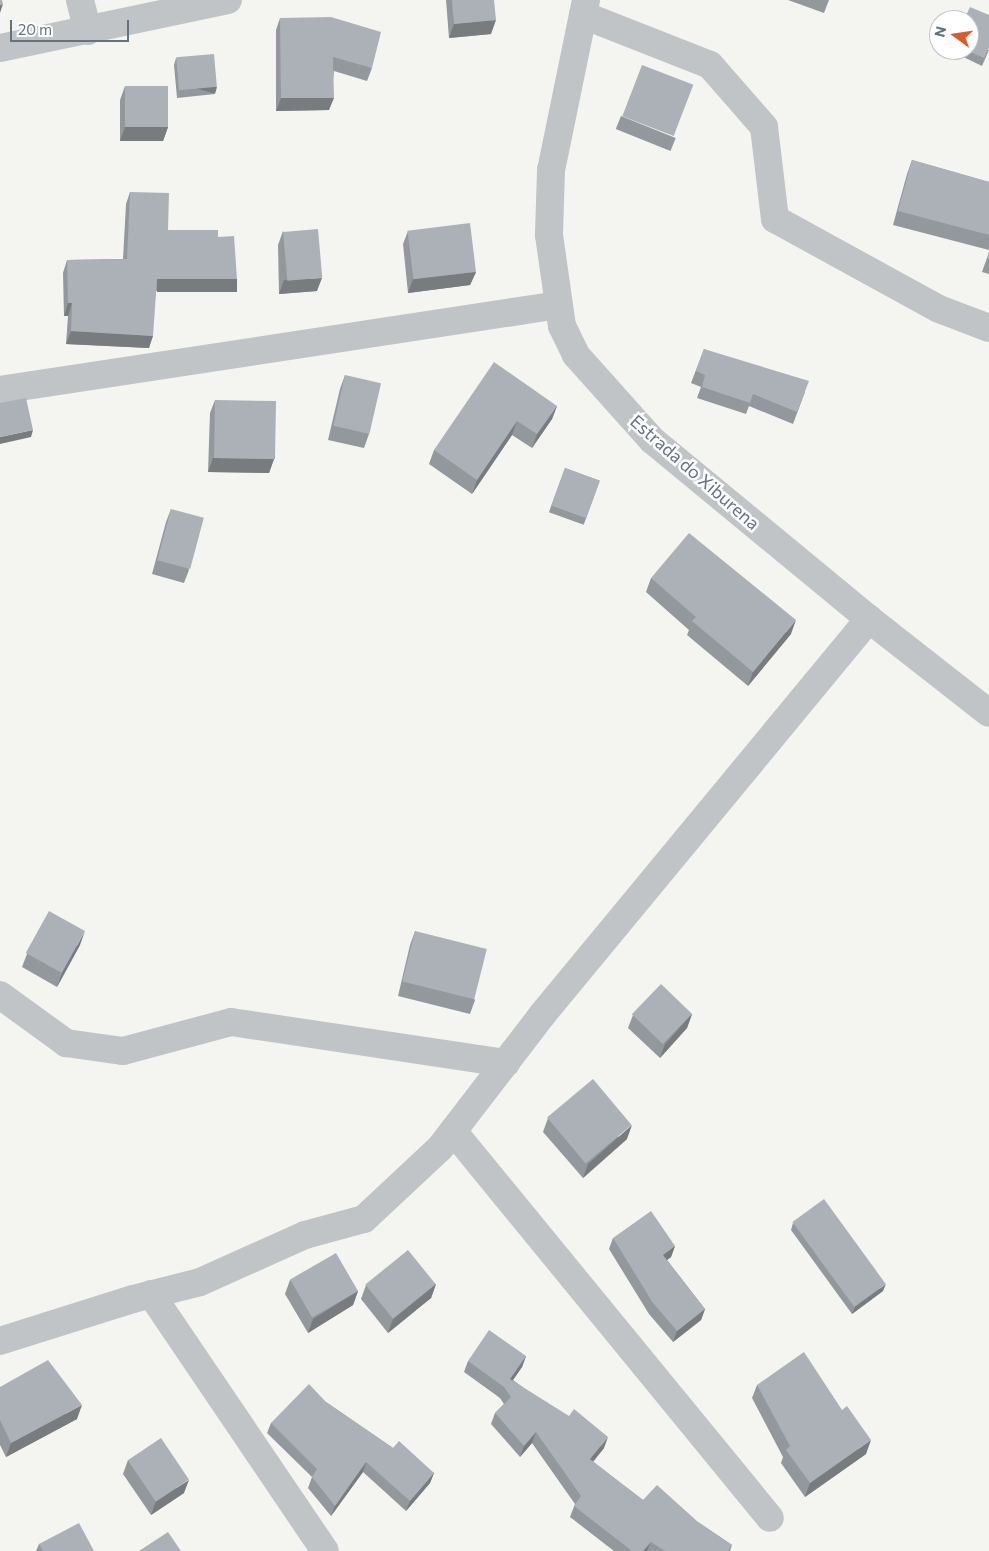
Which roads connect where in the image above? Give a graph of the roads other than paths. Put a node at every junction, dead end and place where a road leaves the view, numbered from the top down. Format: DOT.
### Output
graph roads {
  1 [pos="80,0"];
  2 [pos="228,0"];
  3 [pos="585,8"];
  4 [pos="88,31"];
  5 [pos="0,48"];
  6 [pos="559,305"];
  7 [pos="989,328"];
  8 [pos="0,390"];
  9 [pos="869,619"];
  10 [pos="989,713"];
  11 [pos="0,995"];
  12 [pos="506,1063"];
  13 [pos="453,1132"];
  14 [pos="151,1294"];
  15 [pos="0,1341"];
  16 [pos="770,1518"];
  17 [pos="325,1551"];
  1 -- 4 [label="street"];
  2 -- 4 [label="street"];
  3 -- 6 [label="street, Estrada do Xiburena"];
  3 -- 7 [label="street"];
  4 -- 5 [label="street"];
  6 -- 8 [label="street"];
  6 -- 9 [label="street, Estrada do Xiburena"];
  9 -- 10 [label="street, Estrada do Xiburena"];
  9 -- 12 [label="street"];
  11 -- 12 [label="street"];
  12 -- 13 [label="street"];
  13 -- 14 [label="street"];
  13 -- 16 [label="street"];
  14 -- 15 [label="street"];
  14 -- 17 [label="street"];
}
